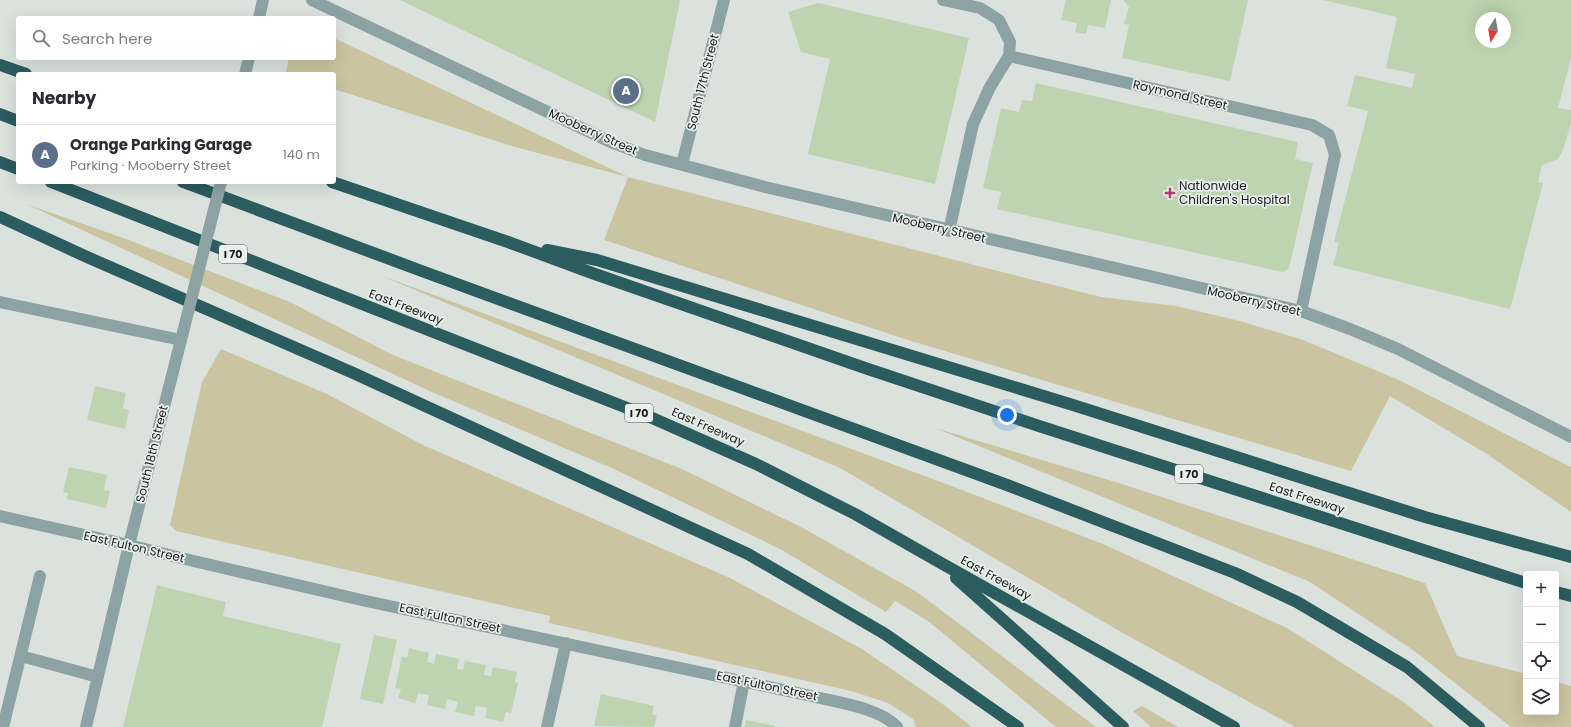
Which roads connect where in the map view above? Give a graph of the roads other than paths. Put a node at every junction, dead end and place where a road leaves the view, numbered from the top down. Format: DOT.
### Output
graph roads {
  1 [pos="263,0"];
  2 [pos="312,0"];
  3 [pos="724,0"];
  4 [pos="943,0"];
  5 [pos="259,16"];
  6 [pos="1010,56"];
  7 [pos="0,64"];
  8 [pos="21,72"];
  9 [pos="0,114"];
  10 [pos="16,120"];
  11 [pos="0,162"];
  12 [pos="682,164"];
  13 [pos="16,168"];
  14 [pos="336,183"];
  15 [pos="56,184"];
  16 [pos="188,184"];
  17 [pos="220,184"];
  18 [pos="0,217"];
  19 [pos="949,231"];
  20 [pos="508,242"];
  21 [pos="0,302"];
  22 [pos="1301,311"];
  23 [pos="181,340"];
  24 [pos="1571,437"];
  25 [pos="0,516"];
  26 [pos="129,545"];
  27 [pos="1571,557"];
  28 [pos="941,564"];
  29 [pos="40,576"];
  30 [pos="1523,582"];
  31 [pos="1559,593"];
  32 [pos="1571,596"];
  33 [pos="566,643"];
  34 [pos="21,656"];
  35 [pos="98,677"];
  36 [pos="744,681"];
  37 [pos="3,727"];
  38 [pos="86,727"];
  39 [pos="547,727"];
  40 [pos="734,727"];
  41 [pos="897,727"];
  42 [pos="1018,727"];
  43 [pos="1123,727"];
  44 [pos="1234,727"];
  45 [pos="1479,727"];
  1 -- 5 [label="street"];
  2 -- 12 [label="street, Mooberry Street"];
  3 -- 12 [label="street, South 17th Street"];
  4 -- 6 [label="street"];
  6 -- 19 [label="street"];
  6 -- 22 [label="street, Raymond Street"];
  7 -- 8 [label="highway"];
  9 -- 10 [label="highway"];
  11 -- 13 [label="highway"];
  12 -- 19 [label="street, Mooberry Street"];
  14 -- 20 [label="highway, East Freeway / I 70"];
  15 -- 28 [label="highway, East Freeway / I 70"];
  16 -- 45 [label="highway"];
  17 -- 23 [label="street, South 18th Street, bridge"];
  18 -- 42 [label="highway"];
  19 -- 22 [label="street, Mooberry Street"];
  20 -- 27 [label="highway"];
  20 -- 30 [label="highway, East Freeway / I 70"];
  21 -- 23 [label="street"];
  22 -- 24 [label="street, Mooberry Street"];
  23 -- 26 [label="street, South 18th Street"];
  25 -- 26 [label="street, East Fulton Street"];
  26 -- 33 [label="street, East Fulton Street"];
  26 -- 35 [label="street, South 18th Street"];
  28 -- 43 [label="highway"];
  28 -- 44 [label="highway, East Freeway / I 70"];
  29 -- 34 [label="street"];
  31 -- 32 [label="highway"];
  33 -- 36 [label="street, East Fulton Street"];
  33 -- 39 [label="street"];
  34 -- 35 [label="street"];
  34 -- 37 [label="street"];
  35 -- 38 [label="street, South 18th Street"];
  36 -- 40 [label="street"];
  36 -- 41 [label="street, East Fulton Street"];
}
